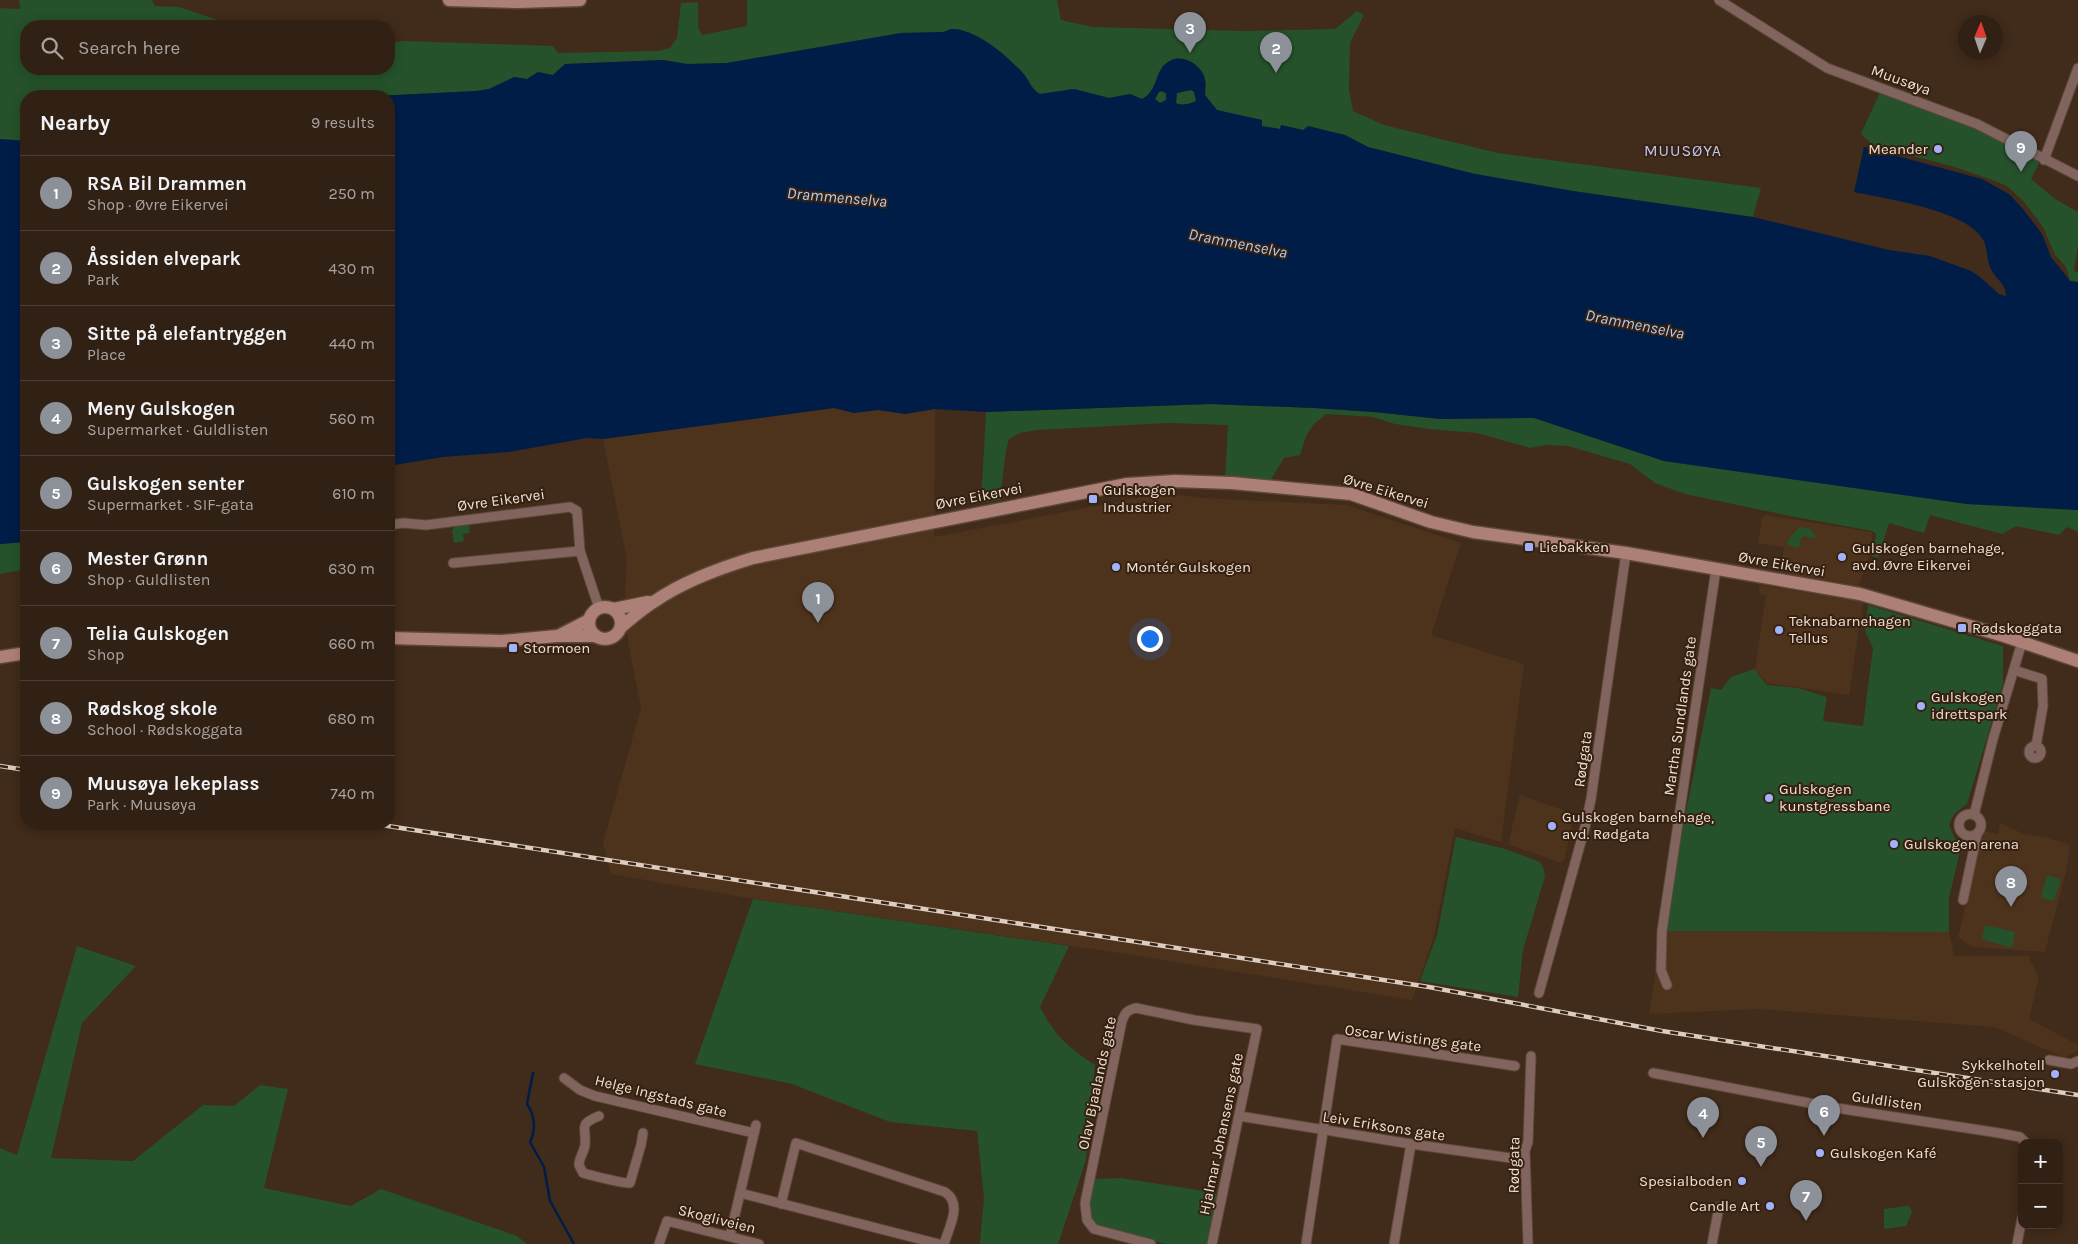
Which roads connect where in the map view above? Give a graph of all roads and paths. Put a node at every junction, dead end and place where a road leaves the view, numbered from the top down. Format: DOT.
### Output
graph roads {
  1 [pos="449,0"];
  2 [pos="580,0"];
  3 [pos="1719,0"];
  4 [pos="2078,68"];
  5 [pos="2044,160"];
  6 [pos="2078,176"];
  7 [pos="395,524"];
  8 [pos="580,551"];
  9 [pos="1626,553"];
  10 [pos="453,563"];
  11 [pos="1716,569"];
  12 [pos="655,600"];
  13 [pos="599,608"];
  14 [pos="614,609"];
  15 [pos="589,620"];
  16 [pos="621,627"];
  17 [pos="557,636"];
  18 [pos="596,636"];
  19 [pos="395,638"];
  20 [pos="2022,642"];
  21 [pos="20,654"];
  22 [pos="0,656"];
  23 [pos="2078,661"];
  24 [pos="2014,670"];
  25 [pos="2036,746"];
  26 [pos="1974,814"];
  27 [pos="1977,834"];
  28 [pos="1963,900"];
  29 [pos="1667,985"];
  30 [pos="1539,993"];
  31 [pos="1257,1029"];
  32 [pos="1531,1056"];
  33 [pos="2049,1060"];
  34 [pos="2078,1061"];
  35 [pos="1515,1066"];
  36 [pos="1653,1073"];
  37 [pos="564,1078"];
  38 [pos="599,1116"];
  39 [pos="1239,1116"];
  40 [pos="1322,1130"];
  41 [pos="643,1133"];
  42 [pos="2022,1139"];
  43 [pos="1410,1144"];
  44 [pos="1525,1160"];
  45 [pos="740,1193"];
  46 [pos="781,1204"];
  47 [pos="1719,1208"];
  48 [pos="2020,1229"];
  49 [pos="730,1236"];
  50 [pos="659,1244"];
  51 [pos="759,1244"];
  52 [pos="939,1244"];
  53 [pos="944,1244"];
  54 [pos="1151,1244"];
  55 [pos="1212,1244"];
  56 [pos="1306,1244"];
  57 [pos="1394,1244"];
  58 [pos="1528,1244"];
  59 [pos="1712,1244"];
  60 [pos="2017,1244"];
  1 -- 2 [label="main road"];
  3 -- 5 [label="street, Muusøya"];
  4 -- 5 [label="street"];
  5 -- 6 [label="street, Muusøya"];
  7 -- 8 [label="street, Øvre Eikervei"];
  8 -- 10 [label="street"];
  8 -- 13 [label="street, Øvre Eikervei"];
  9 -- 11 [label="main road, Øvre Eikervei"];
  9 -- 12 [label="main road, Øvre Eikervei"];
  9 -- 30 [label="street, Rødgata"];
  11 -- 20 [label="main road, Øvre Eikervei"];
  11 -- 29 [label="street, Martha Sundlands gate"];
  12 -- 14 [label="main road, Øvre Eikervei"];
  12 -- 16 [label="main road, Øvre Eikervei"];
  13 -- 14 [label="main road"];
  13 -- 15 [label="main road"];
  14 -- 16 [label="main road"];
  15 -- 17 [label="main road"];
  15 -- 18 [label="main road"];
  16 -- 18 [label="main road"];
  17 -- 18 [label="main road"];
  17 -- 19 [label="main road"];
  20 -- 23 [label="main road, Øvre Eikervei"];
  20 -- 24 [label="street"];
  21 -- 22 [label="main road"];
  24 -- 25 [label="street"];
  24 -- 26 [label="street"];
  26 -- 27 [label="street"];
  26 -- 27 [label="street"];
  27 -- 28 [label="street"];
  31 -- 39 [label="street, Hjalmar Johansens gate"];
  31 -- 54 [label="street, Olav Bjaalands gate"];
  32 -- 44 [label="street, Rødgata"];
  33 -- 34 [label="street"];
  35 -- 40 [label="street, Oscar Wistings gate"];
  36 -- 42 [label="street, Guldlisten"];
  37 -- 45 [label="street, Helge Ingstads gate"];
  38 -- 41 [label="street"];
  39 -- 40 [label="street, Leiv Eriksons gate"];
  39 -- 55 [label="street, Hjalmar Johansens gate"];
  40 -- 43 [label="street, Leiv Eriksons gate"];
  40 -- 56 [label="street"];
  43 -- 44 [label="street, Leiv Eriksons gate"];
  43 -- 57 [label="street"];
  44 -- 58 [label="street, Rødgata"];
  45 -- 46 [label="street"];
  45 -- 49 [label="street"];
  46 -- 52 [label="street"];
  46 -- 53 [label="street"];
  47 -- 59 [label="street"];
  48 -- 60 [label="street"];
  49 -- 50 [label="street, Skogliveien"];
  49 -- 51 [label="street, Skogliveien"];
}
